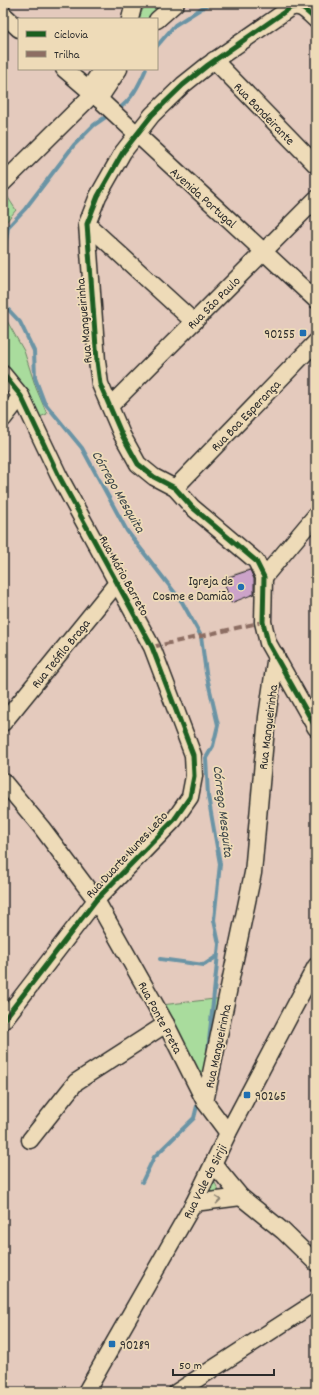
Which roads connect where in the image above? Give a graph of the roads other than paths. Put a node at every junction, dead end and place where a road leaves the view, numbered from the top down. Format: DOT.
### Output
graph roads {
  1 [pos="134,3"];
  2 [pos="176,3"];
  3 [pos="3,14"];
  4 [pos="130,18"];
  5 [pos="158,19"];
  6 [pos="316,20"];
  7 [pos="18,28"];
  8 [pos="214,60"];
  9 [pos="65,70"];
  10 [pos="102,70"];
  11 [pos="118,70"];
  12 [pos="102,103"];
  13 [pos="135,134"];
  14 [pos="316,165"];
  15 [pos="3,183"];
  16 [pos="316,199"];
  17 [pos="87,224"];
  18 [pos="264,251"];
  19 [pos="316,300"];
  20 [pos="194,322"];
  21 [pos="316,342"];
  22 [pos="3,374"];
  23 [pos="21,396"];
  24 [pos="110,406"];
  25 [pos="3,419"];
  26 [pos="175,488"];
  27 [pos="316,514"];
  28 [pos="264,577"];
  29 [pos="116,584"];
  30 [pos="276,655"];
  31 [pos="3,723"];
  32 [pos="316,728"];
  33 [pos="3,781"];
  34 [pos="190,797"];
  35 [pos="96,900"];
  36 [pos="316,966"];
  37 [pos="3,1022"];
  38 [pos="166,1024"];
  39 [pos="205,1102"];
  40 [pos="228,1133"];
  41 [pos="30,1140"];
  42 [pos="213,1163"];
  43 [pos="241,1197"];
  44 [pos="194,1203"];
  45 [pos="316,1263"];
  46 [pos="316,1302"];
  47 [pos="86,1392"];
  48 [pos="177,1392"];
  1 -- 4 [label="street"];
  2 -- 5 [label="street"];
  3 -- 7 [label="street"];
  6 -- 8 [label="street, Rua Mangueirinha"];
  8 -- 13 [label="street, Rua Mangueirinha"];
  8 -- 14 [label="street, Rua Bandeirante"];
  9 -- 12 [label="street, Avenida Portugal"];
  10 -- 12 [label="street"];
  11 -- 12 [label="street"];
  12 -- 13 [label="street, Avenida Portugal"];
  12 -- 15 [label="street"];
  13 -- 17 [label="street, Rua Mangueirinha"];
  13 -- 18 [label="street, Avenida Portugal"];
  16 -- 18 [label="street, Rua São Paulo"];
  17 -- 20 [label="street"];
  17 -- 24 [label="street, Rua Mangueirinha"];
  18 -- 19 [label="street, Avenida Portugal"];
  18 -- 20 [label="street, Rua São Paulo"];
  20 -- 24 [label="street, Rua São Paulo"];
  21 -- 26 [label="street, Rua Boa Esperança"];
  22 -- 23 [label="street, Rua Mário Barreto"];
  23 -- 25 [label="street"];
  23 -- 29 [label="street, Rua Mário Barreto"];
  24 -- 26 [label="street, Rua Mangueirinha"];
  26 -- 28 [label="street, Rua Mangueirinha"];
  27 -- 28 [label="street"];
  28 -- 30 [label="street"];
  29 -- 31 [label="street, Rua Teófilo Braga"];
  29 -- 34 [label="street, Rua Mário Barreto"];
  30 -- 32 [label="street"];
  30 -- 39 [label="street, Rua Mangueirinha"];
  33 -- 35 [label="street"];
  34 -- 35 [label="street, Rua Duarte Nunes Leão"];
  35 -- 37 [label="street, Rua Duarte Nunes Leão"];
  35 -- 38 [label="street, Rua Ponte Preta"];
  36 -- 40 [label="street, Rua Vale do Siriji"];
  38 -- 39 [label="street, Rua Ponte Preta"];
  38 -- 41 [label="street"];
  39 -- 40 [label="street, Rua Ponte Preta"];
  40 -- 42 [label="street, Rua Vale do Siriji"];
  42 -- 43 [label="street"];
  42 -- 44 [label="street, Rua Vale do Siriji"];
  44 -- 43 [label="street, one-way"];
  43 -- 45 [label="street"];
  44 -- 47 [label="street, Rua Vale do Siriji"];
  46 -- 48 [label="street"];
}
